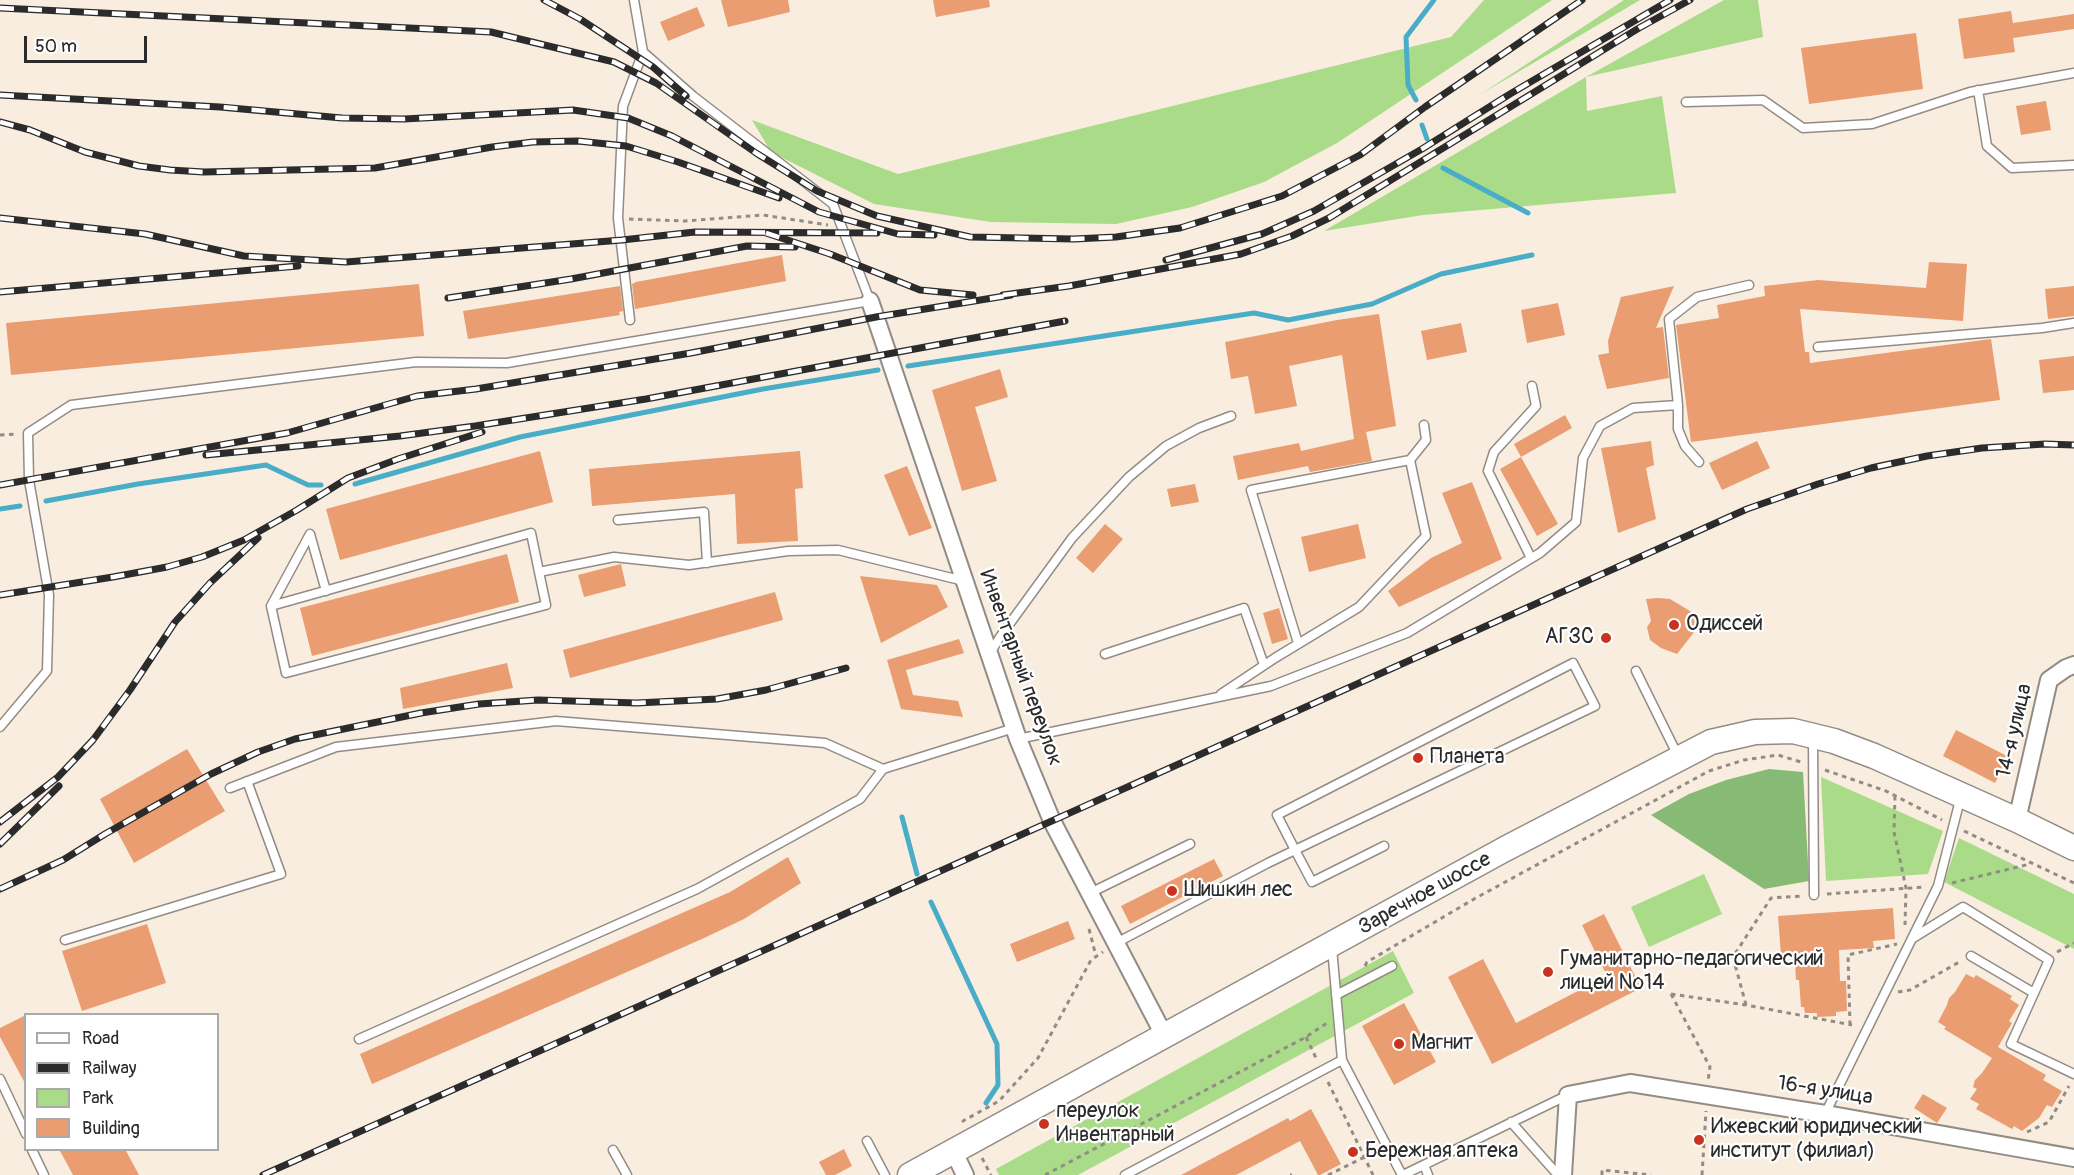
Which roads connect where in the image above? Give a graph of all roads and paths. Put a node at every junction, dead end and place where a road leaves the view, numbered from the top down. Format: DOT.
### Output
graph roads {
  1 [pos="634,0"];
  2 [pos="643,52"];
  3 [pos="2074,73"];
  4 [pos="1978,90"];
  5 [pos="1686,102"];
  6 [pos="2074,165"];
  7 [pos="618,218"];
  8 [pos="841,227"];
  9 [pos="1749,285"];
  10 [pos="870,301"];
  11 [pos="630,320"];
  12 [pos="2074,323"];
  13 [pos="1818,347"];
  14 [pos="1532,386"];
  15 [pos="1678,405"];
  16 [pos="1231,416"];
  17 [pos="1424,425"];
  18 [pos="1410,460"];
  19 [pos="1699,462"];
  20 [pos="618,520"];
  21 [pos="1531,558"];
  22 [pos="707,563"];
  23 [pos="538,572"];
  24 [pos="964,581"];
  25 [pos="326,591"];
  26 [pos="271,606"];
  27 [pos="1298,644"];
  28 [pos="1105,654"];
  29 [pos="989,655"];
  30 [pos="1264,665"];
  31 [pos="2074,665"];
  32 [pos="1636,671"];
  33 [pos="1216,698"];
  34 [pos="0,727"];
  35 [pos="1016,733"];
  36 [pos="1812,736"];
  37 [pos="1679,759"];
  38 [pos="1813,766"];
  39 [pos="883,769"];
  40 [pos="248,781"];
  41 [pos="230,788"];
  42 [pos="1895,796"];
  43 [pos="1961,796"];
  44 [pos="2017,820"];
  45 [pos="1953,825"];
  46 [pos="1191,844"];
  47 [pos="1384,846"];
  48 [pos="2074,848"];
  49 [pos="1295,850"];
  50 [pos="2032,863"];
  51 [pos="2074,883"];
  52 [pos="1938,886"];
  53 [pos="1906,888"];
  54 [pos="1090,893"];
  55 [pos="1814,895"];
  56 [pos="1905,931"];
  57 [pos="65,940"];
  58 [pos="1908,940"];
  59 [pos="1116,943"];
  60 [pos="2074,943"];
  61 [pos="1332,945"];
  62 [pos="1971,956"];
  63 [pos="2044,957"];
  64 [pos="1392,966"];
  65 [pos="1354,985"];
  66 [pos="2034,993"];
  67 [pos="1336,994"];
  68 [pos="1671,994"];
  69 [pos="1885,994"];
  70 [pos="1746,1005"];
  71 [pos="1338,1014"];
  72 [pos="1850,1025"];
  73 [pos="1868,1028"];
  74 [pos="1164,1035"];
  75 [pos="1306,1037"];
  76 [pos="359,1039"];
  77 [pos="1342,1060"];
  78 [pos="1322,1071"];
  79 [pos="2074,1074"];
  80 [pos="0,1079"];
  81 [pos="2069,1086"];
  82 [pos="1568,1095"];
  83 [pos="1826,1114"];
  84 [pos="1511,1122"];
  85 [pos="24,1130"];
  86 [pos="867,1141"];
  87 [pos="2001,1145"];
  88 [pos="964,1146"];
  89 [pos="1387,1146"];
  90 [pos="613,1150"];
  91 [pos="34,1151"];
  92 [pos="1364,1156"];
  93 [pos="2074,1158"];
  94 [pos="1424,1165"];
  95 [pos="1628,1174"];
  96 [pos="44,1175"];
  97 [pos="627,1175"];
  98 [pos="885,1175"];
  99 [pos="910,1175"];
  100 [pos="965,1175"];
  101 [pos="991,1175"];
  102 [pos="1045,1175"];
  103 [pos="1125,1175"];
  104 [pos="1328,1175"];
  105 [pos="1373,1175"];
  106 [pos="1403,1175"];
  107 [pos="1428,1175"];
  108 [pos="1558,1175"];
  109 [pos="1563,1175"];
  110 [pos="1602,1175"];
  111 [pos="1651,1175"];
  1 -- 2 [label="lane"];
  2 -- 7 [label="lane"];
  2 -- 8 [label="lane"];
  3 -- 4 [label="lane"];
  4 -- 5 [label="lane"];
  4 -- 6 [label="lane"];
  7 -- 8 [label="path"];
  7 -- 11 [label="lane"];
  8 -- 10 [label="lane"];
  9 -- 15 [label="lane"];
  10 -- 24 [label="street, Инвентарный переулок"];
  10 -- 34 [label="lane"];
  12 -- 13 [label="lane"];
  14 -- 21 [label="lane"];
  15 -- 19 [label="lane"];
  15 -- 21 [label="lane"];
  16 -- 29 [label="lane"];
  17 -- 18 [label="lane"];
  18 -- 27 [label="lane"];
  18 -- 27 [label="lane"];
  20 -- 22 [label="lane"];
  21 -- 33 [label="lane"];
  22 -- 23 [label="lane"];
  22 -- 24 [label="lane"];
  23 -- 25 [label="lane"];
  23 -- 26 [label="lane"];
  24 -- 29 [label="street, Инвентарный переулок"];
  25 -- 26 [label="lane"];
  25 -- 26 [label="lane"];
  27 -- 30 [label="lane"];
  28 -- 30 [label="lane"];
  29 -- 35 [label="street, Инвентарный переулок"];
  30 -- 33 [label="lane"];
  31 -- 44 [label="street, 14-я улица"];
  32 -- 37 [label="lane"];
  33 -- 35 [label="lane"];
  35 -- 39 [label="lane"];
  35 -- 54 [label="street, Инвентарный переулок"];
  36 -- 37 [label="main road, Заречное шоссе"];
  36 -- 38 [label="lane"];
  36 -- 43 [label="main road, Заречное шоссе"];
  37 -- 61 [label="main road, Заречное шоссе"];
  38 -- 42 [label="path"];
  38 -- 55 [label="lane"];
  38 -- 65 [label="path"];
  39 -- 40 [label="lane"];
  39 -- 76 [label="lane"];
  40 -- 41 [label="lane"];
  40 -- 57 [label="lane"];
  42 -- 45 [label="path"];
  42 -- 53 [label="path"];
  43 -- 44 [label="main road, Заречное шоссе"];
  43 -- 45 [label="lane"];
  44 -- 48 [label="main road, Заречное шоссе"];
  45 -- 50 [label="path"];
  45 -- 52 [label="lane"];
  46 -- 54 [label="lane"];
  47 -- 49 [label="lane"];
  49 -- 49 [label="lane"];
  49 -- 59 [label="lane"];
  50 -- 51 [label="path"];
  50 -- 52 [label="path"];
  52 -- 53 [label="path"];
  52 -- 58 [label="lane"];
  53 -- 55 [label="path"];
  53 -- 56 [label="path"];
  54 -- 59 [label="street, Инвентарный переулок"];
  55 -- 70 [label="path"];
  58 -- 63 [label="lane"];
  58 -- 69 [label="lane"];
  58 -- 72 [label="path"];
  59 -- 74 [label="street, Инвентарный переулок"];
  59 -- 88 [label="path"];
  60 -- 63 [label="path"];
  61 -- 67 [label="lane"];
  61 -- 74 [label="main road, Заречное шоссе"];
  62 -- 66 [label="lane"];
  62 -- 69 [label="path"];
  63 -- 66 [label="lane"];
  64 -- 65 [label="lane"];
  65 -- 67 [label="lane"];
  66 -- 79 [label="lane"];
  67 -- 71 [label="lane"];
  68 -- 70 [label="path"];
  69 -- 73 [label="lane"];
  70 -- 72 [label="path"];
  71 -- 75 [label="path"];
  71 -- 77 [label="lane"];
  72 -- 73 [label="path"];
  73 -- 83 [label="lane"];
  74 -- 88 [label="main road, Заречное шоссе"];
  75 -- 78 [label="path"];
  75 -- 102 [label="path"];
  77 -- 78 [label="lane"];
  77 -- 89 [label="lane"];
  78 -- 92 [label="path"];
  78 -- 103 [label="lane"];
  80 -- 85 [label="lane"];
  81 -- 87 [label="path"];
  82 -- 83 [label="street, 16-я улица"];
  82 -- 84 [label="lane"];
  82 -- 109 [label="street"];
  83 -- 87 [label="street, 16-я улица"];
  84 -- 94 [label="lane"];
  84 -- 108 [label="lane"];
  86 -- 98 [label="lane"];
  87 -- 93 [label="street, 16-я улица"];
  88 -- 99 [label="main road, Заречное шоссе"];
  88 -- 100 [label="street"];
  88 -- 101 [label="path"];
  89 -- 92 [label="path"];
  89 -- 106 [label="lane"];
  90 -- 97 [label="lane"];
  91 -- 96 [label="lane"];
  92 -- 104 [label="path"];
  92 -- 105 [label="path"];
  94 -- 106 [label="lane"];
  94 -- 107 [label="lane"];
  95 -- 110 [label="path"];
  95 -- 111 [label="path"];
}
